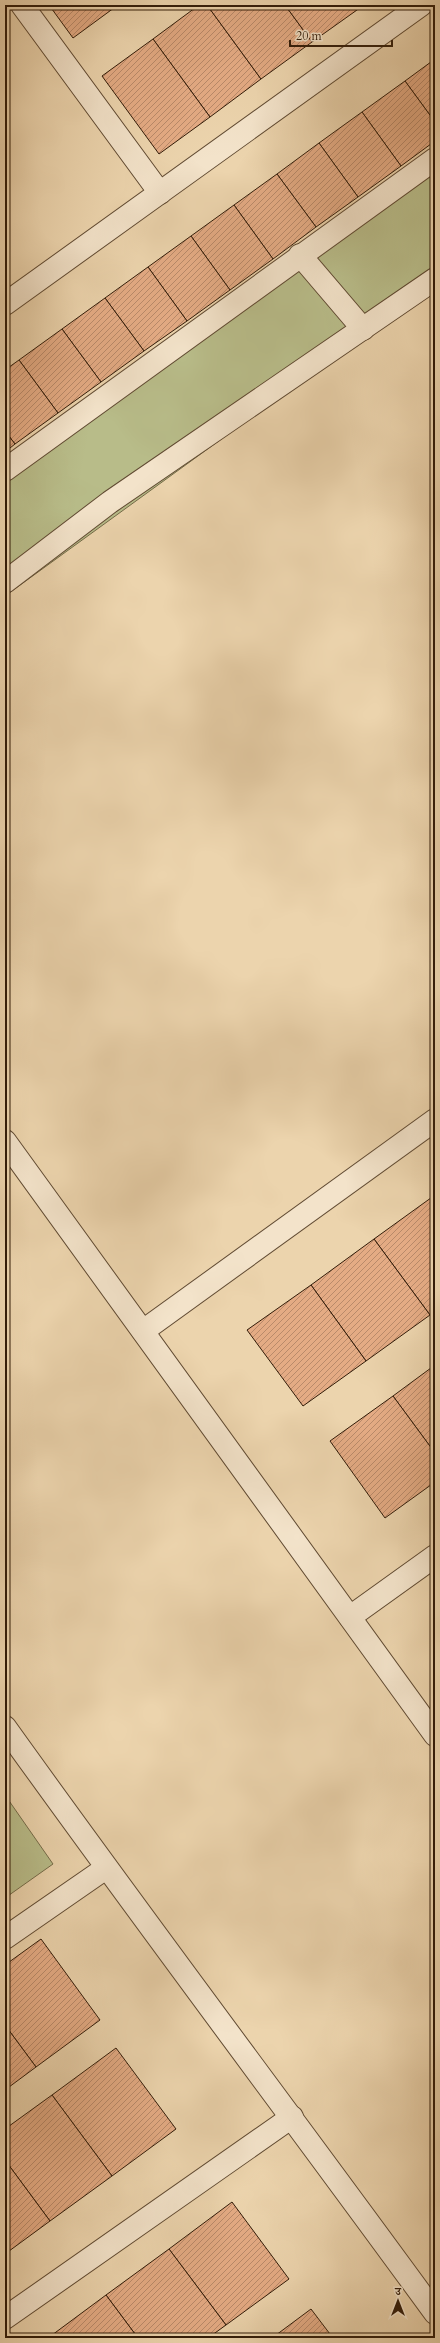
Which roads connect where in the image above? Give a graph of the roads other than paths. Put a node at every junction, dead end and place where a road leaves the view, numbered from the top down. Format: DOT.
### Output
graph roads {
  1 [pos="22,5"];
  2 [pos="421,5"];
  3 [pos="435,159"];
  4 [pos="160,193"];
  5 [pos="300,255"];
  6 [pos="435,279"];
  7 [pos="5,304"];
  8 [pos="363,329"];
  9 [pos="5,470"];
  10 [pos="5,582"];
  11 [pos="435,1120"];
  12 [pos="5,1141"];
  13 [pos="143,1331"];
  14 [pos="435,1556"];
  15 [pos="350,1617"];
  16 [pos="5,1727"];
  17 [pos="435,1735"];
  18 [pos="106,1868"];
  19 [pos="5,1938"];
  20 [pos="292,2117"];
  21 [pos="435,2314"];
  22 [pos="5,2318"];
  1 -- 4 [label="street"];
  2 -- 4 [label="street"];
  3 -- 5 [label="street"];
  4 -- 7 [label="street"];
  5 -- 8 [label="street"];
  5 -- 9 [label="street"];
  6 -- 8 [label="street"];
  8 -- 10 [label="street"];
  11 -- 13 [label="street"];
  12 -- 13 [label="street"];
  13 -- 15 [label="street"];
  14 -- 15 [label="street"];
  15 -- 17 [label="street"];
  16 -- 18 [label="street"];
  18 -- 19 [label="street"];
  18 -- 20 [label="street"];
  20 -- 21 [label="street"];
  20 -- 22 [label="street"];
}
